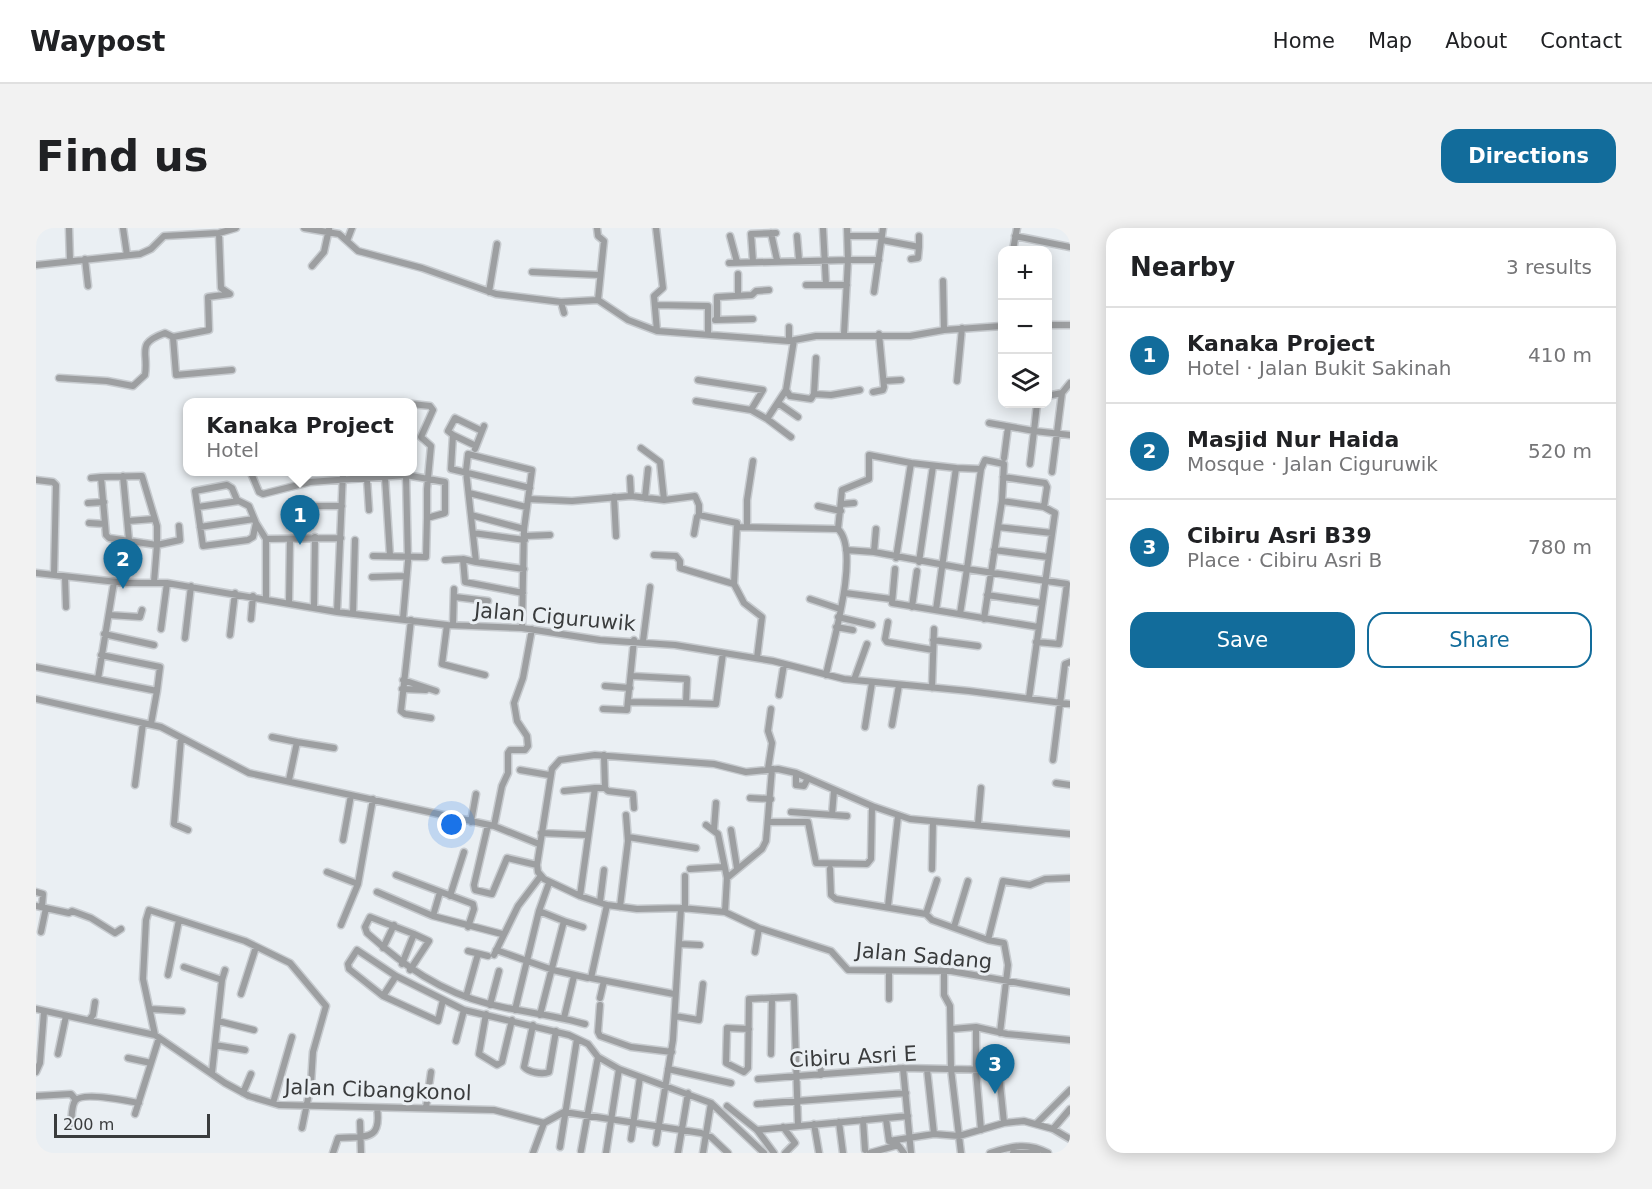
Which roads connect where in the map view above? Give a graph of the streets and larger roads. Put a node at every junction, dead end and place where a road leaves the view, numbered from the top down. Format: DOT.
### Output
graph roads {
  1 [pos="69,228"];
  2 [pos="123,228"];
  3 [pos="236,228"];
  4 [pos="304,228"];
  5 [pos="352,228"];
  6 [pos="597,228"];
  7 [pos="656,228"];
  8 [pos="823,228"];
  9 [pos="847,228"];
  10 [pos="883,228"];
  11 [pos="1017,228"];
  12 [pos="316,229"];
  13 [pos="329,229"];
  14 [pos="219,233"];
  15 [pos="730,236"];
  16 [pos="797,236"];
  17 [pos="848,236"];
  18 [pos="919,236"];
  19 [pos="1016,236"];
  20 [pos="882,238"];
  21 [pos="348,241"];
  22 [pos="497,244"];
  23 [pos="1014,246"];
  24 [pos="919,247"];
  25 [pos="1070,247"];
  26 [pos="127,255"];
  27 [pos="86,259"];
  28 [pos="911,259"];
  29 [pos="777,260"];
  30 [pos="799,260"];
  31 [pos="848,260"];
  32 [pos="879,260"];
  33 [pos="70,261"];
  34 [pos="753,261"];
  35 [pos="825,261"];
  36 [pos="737,262"];
  37 [pos="729,263"];
  38 [pos="36,265"];
  39 [pos="312,266"];
  40 [pos="532,272"];
  41 [pos="738,274"];
  42 [pos="600,275"];
  43 [pos="943,280"];
  44 [pos="806,285"];
  45 [pos="826,285"];
  46 [pos="847,285"];
  47 [pos="88,286"];
  48 [pos="769,290"];
  49 [pos="489,292"];
  50 [pos="874,292"];
  51 [pos="738,295"];
  52 [pos="598,300"];
  53 [pos="561,302"];
  54 [pos="655,306"];
  55 [pos="564,314"];
  56 [pos="753,319"];
  57 [pos="709,320"];
  58 [pos="717,320"];
  59 [pos="1052,325"];
  60 [pos="1070,325"];
  61 [pos="998,326"];
  62 [pos="789,327"];
  63 [pos="962,328"];
  64 [pos="944,330"];
  65 [pos="657,331"];
  66 [pos="708,333"];
  67 [pos="844,334"];
  68 [pos="879,334"];
  69 [pos="173,337"];
  70 [pos="791,341"];
  71 [pos="816,358"];
  72 [pos="232,370"];
  73 [pos="59,378"];
  74 [pos="698,380"];
  75 [pos="901,380"];
  76 [pos="884,381"];
  77 [pos="957,381"];
  78 [pos="1070,383"];
  79 [pos="860,390"];
  80 [pos="1065,391"];
  81 [pos="787,392"];
  82 [pos="873,392"];
  83 [pos="814,394"];
  84 [pos="696,401"];
  85 [pos="778,403"];
  86 [pos="417,405"];
  87 [pos="1037,408"];
  88 [pos="751,410"];
  89 [pos="788,410"];
  90 [pos="798,417"];
  91 [pos="767,419"];
  92 [pos="989,423"];
  93 [pos="1008,427"];
  94 [pos="1034,431"];
  95 [pos="1058,433"];
  96 [pos="453,435"];
  97 [pos="1070,435"];
  98 [pos="791,437"];
  99 [pos="476,446"];
  100 [pos="641,448"];
  101 [pos="470,455"];
  102 [pos="1004,458"];
  103 [pos="753,461"];
  104 [pos="911,463"];
  105 [pos="1030,464"];
  106 [pos="933,466"];
  107 [pos="956,468"];
  108 [pos="648,469"];
  109 [pos="981,469"];
  110 [pos="466,471"];
  111 [pos="1052,472"];
  112 [pos="417,475"];
  113 [pos="123,476"];
  114 [pos="252,476"];
  115 [pos="343,476"];
  116 [pos="369,476"];
  117 [pos="388,476"];
  118 [pos="409,476"];
  119 [pos="102,477"];
  120 [pos="428,477"];
  121 [pos="1004,477"];
  122 [pos="91,478"];
  123 [pos="630,478"];
  124 [pos="36,480"];
  125 [pos="343,480"];
  126 [pos="530,488"];
  127 [pos="469,493"];
  128 [pos="631,496"];
  129 [pos="614,498"];
  130 [pos="645,498"];
  131 [pos="528,499"];
  132 [pos="664,500"];
  133 [pos="239,501"];
  134 [pos="1002,501"];
  135 [pos="104,502"];
  136 [pos="88,503"];
  137 [pos="854,503"];
  138 [pos="842,504"];
  139 [pos="342,506"];
  140 [pos="818,506"];
  141 [pos="198,507"];
  142 [pos="526,507"];
  143 [pos="1044,507"];
  144 [pos="369,510"];
  145 [pos="286,511"];
  146 [pos="841,511"];
  147 [pos="471,515"];
  148 [pos="699,515"];
  149 [pos="428,518"];
  150 [pos="154,519"];
  151 [pos="128,521"];
  152 [pos="255,521"];
  153 [pos="88,524"];
  154 [pos="105,524"];
  155 [pos="179,526"];
  156 [pos="200,526"];
  157 [pos="738,527"];
  158 [pos="747,527"];
  159 [pos="998,527"];
  160 [pos="838,529"];
  161 [pos="876,529"];
  162 [pos="473,533"];
  163 [pos="1052,533"];
  164 [pos="694,534"];
  165 [pos="525,535"];
  166 [pos="550,535"];
  167 [pos="616,536"];
  168 [pos="315,537"];
  169 [pos="266,538"];
  170 [pos="341,538"];
  171 [pos="290,539"];
  172 [pos="129,540"];
  173 [pos="355,540"];
  174 [pos="157,545"];
  175 [pos="846,550"];
  176 [pos="994,550"];
  177 [pos="874,552"];
  178 [pos="654,555"];
  179 [pos="373,556"];
  180 [pos="390,556"];
  181 [pos="407,556"];
  182 [pos="1048,557"];
  183 [pos="896,558"];
  184 [pos="463,559"];
  185 [pos="445,560"];
  186 [pos="476,562"];
  187 [pos="919,562"];
  188 [pos="944,565"];
  189 [pos="895,568"];
  190 [pos="524,569"];
  191 [pos="967,569"];
  192 [pos="917,571"];
  193 [pos="990,572"];
  194 [pos="36,573"];
  195 [pos="54,575"];
  196 [pos="406,576"];
  197 [pos="65,577"];
  198 [pos="372,577"];
  199 [pos="1045,579"];
  200 [pos="114,582"];
  201 [pos="154,582"];
  202 [pos="167,583"];
  203 [pos="734,584"];
  204 [pos="191,586"];
  205 [pos="650,587"];
  206 [pos="235,592"];
  207 [pos="523,593"];
  208 [pos="845,593"];
  209 [pos="987,595"];
  210 [pos="253,596"];
  211 [pos="266,598"];
  212 [pos="810,599"];
  213 [pos="891,599"];
  214 [pos="488,601"];
  215 [pos="289,602"];
  216 [pos="1041,603"];
  217 [pos="66,607"];
  218 [pos="314,607"];
  219 [pos="912,607"];
  220 [pos="840,609"];
  221 [pos="142,610"];
  222 [pos="936,610"];
  223 [pos="336,612"];
  224 [pos="353,614"];
  225 [pos="109,615"];
  226 [pos="960,615"];
  227 [pos="838,617"];
  228 [pos="251,619"];
  229 [pos="403,619"];
  230 [pos="984,619"];
  231 [pos="411,620"];
  232 [pos="888,622"];
  233 [pos="872,624"];
  234 [pos="450,625"];
  235 [pos="836,627"];
  236 [pos="1038,627"];
  237 [pos="522,628"];
  238 [pos="161,629"];
  239 [pos="532,629"];
  240 [pos="934,629"];
  241 [pos="853,630"];
  242 [pos="104,634"];
  243 [pos="230,635"];
  244 [pos="185,638"];
  245 [pos="634,640"];
  246 [pos="933,640"];
  247 [pos="643,641"];
  248 [pos="1036,642"];
  249 [pos="154,645"];
  250 [pos="867,645"];
  251 [pos="978,646"];
  252 [pos="933,650"];
  253 [pos="723,653"];
  254 [pos="101,655"];
  255 [pos="757,658"];
  256 [pos="1070,662"];
  257 [pos="784,664"];
  258 [pos="36,667"];
  259 [pos="485,675"];
  260 [pos="826,675"];
  261 [pos="632,676"];
  262 [pos="98,679"];
  263 [pos="404,680"];
  264 [pos="854,680"];
  265 [pos="872,683"];
  266 [pos="899,685"];
  267 [pos="604,686"];
  268 [pos="630,688"];
  269 [pos="932,688"];
  270 [pos="402,689"];
  271 [pos="157,691"];
  272 [pos="779,695"];
  273 [pos="36,699"];
  274 [pos="1029,699"];
  275 [pos="628,702"];
  276 [pos="1061,702"];
  277 [pos="686,703"];
  278 [pos="1070,704"];
  279 [pos="603,709"];
  280 [pos="771,709"];
  281 [pos="431,718"];
  282 [pos="143,723"];
  283 [pos="151,724"];
  284 [pos="892,725"];
  285 [pos="865,727"];
  286 [pos="272,737"];
  287 [pos="181,738"];
  288 [pos="297,742"];
  289 [pos="334,748"];
  290 [pos="604,755"];
  291 [pos="1053,760"];
  292 [pos="770,769"];
  293 [pos="520,770"];
  294 [pos="796,773"];
  295 [pos="549,775"];
  296 [pos="808,778"];
  297 [pos="289,780"];
  298 [pos="1056,783"];
  299 [pos="135,785"];
  300 [pos="1070,785"];
  301 [pos="595,788"];
  302 [pos="605,788"];
  303 [pos="981,788"];
  304 [pos="564,791"];
  305 [pos="834,791"];
  306 [pos="476,794"];
  307 [pos="351,795"];
  308 [pos="750,798"];
  309 [pos="373,799"];
  310 [pos="771,799"];
  311 [pos="716,803"];
  312 [pos="872,806"];
  313 [pos="634,808"];
  314 [pos="791,812"];
  315 [pos="832,814"];
  316 [pos="626,815"];
  317 [pos="848,816"];
  318 [pos="898,816"];
  319 [pos="471,822"];
  320 [pos="768,822"];
  321 [pos="933,822"];
  322 [pos="978,824"];
  323 [pos="491,825"];
  324 [pos="706,825"];
  325 [pos="714,829"];
  326 [pos="188,830"];
  327 [pos="731,830"];
  328 [pos="541,833"];
  329 [pos="1070,834"];
  330 [pos="587,835"];
  331 [pos="628,837"];
  332 [pos="343,840"];
  333 [pos="539,844"];
  334 [pos="696,848"];
  335 [pos="464,852"];
  336 [pos="537,865"];
  337 [pos="723,867"];
  338 [pos="737,868"];
  339 [pos="690,869"];
  340 [pos="831,869"];
  341 [pos="932,869"];
  342 [pos="604,870"];
  343 [pos="327,872"];
  344 [pos="396,875"];
  345 [pos="685,876"];
  346 [pos="540,877"];
  347 [pos="727,878"];
  348 [pos="1070,878"];
  349 [pos="938,880"];
  350 [pos="968,882"];
  351 [pos="549,883"];
  352 [pos="358,884"];
  353 [pos="36,892"];
  354 [pos="378,892"];
  355 [pos="440,892"];
  356 [pos="450,896"];
  357 [pos="579,896"];
  358 [pos="603,903"];
  359 [pos="888,906"];
  360 [pos="41,907"];
  361 [pos="620,907"];
  362 [pos="683,908"];
  363 [pos="539,911"];
  364 [pos="725,912"];
  365 [pos="926,914"];
  366 [pos="433,916"];
  367 [pos="179,920"];
  368 [pos="564,921"];
  369 [pos="341,925"];
  370 [pos="394,925"];
  371 [pos="468,927"];
  372 [pos="583,927"];
  373 [pos="954,927"];
  374 [pos="759,928"];
  375 [pos="122,929"];
  376 [pos="40,932"];
  377 [pos="414,934"];
  378 [pos="502,934"];
  379 [pos="988,940"];
  380 [pos="680,944"];
  381 [pos="700,945"];
  382 [pos="256,946"];
  383 [pos="383,948"];
  384 [pos="468,951"];
  385 [pos="755,952"];
  386 [pos="478,954"];
  387 [pos="492,954"];
  388 [pos="528,960"];
  389 [pos="402,964"];
  390 [pos="184,967"];
  391 [pos="225,970"];
  392 [pos="411,970"];
  393 [pos="553,970"];
  394 [pos="499,971"];
  395 [pos="889,971"];
  396 [pos="944,971"];
  397 [pos="168,975"];
  398 [pos="396,976"];
  399 [pos="574,976"];
  400 [pos="588,978"];
  401 [pos="222,980"];
  402 [pos="1007,980"];
  403 [pos="604,981"];
  404 [pos="703,984"];
  405 [pos="1070,992"];
  406 [pos="241,994"];
  407 [pos="674,994"];
  408 [pos="383,996"];
  409 [pos="466,997"];
  410 [pos="772,998"];
  411 [pos="890,999"];
  412 [pos="443,1000"];
  413 [pos="95,1002"];
  414 [pos="490,1005"];
  415 [pos="36,1009"];
  416 [pos="151,1009"];
  417 [pos="464,1010"];
  418 [pos="515,1010"];
  419 [pos="182,1011"];
  420 [pos="44,1012"];
  421 [pos="486,1014"];
  422 [pos="540,1015"];
  423 [pos="66,1016"];
  424 [pos="675,1016"];
  425 [pos="564,1018"];
  426 [pos="88,1020"];
  427 [pos="512,1020"];
  428 [pos="218,1021"];
  429 [pos="585,1024"];
  430 [pos="533,1025"];
  431 [pos="976,1027"];
  432 [pos="749,1029"];
  433 [pos="952,1029"];
  434 [pos="254,1030"];
  435 [pos="556,1030"];
  436 [pos="1000,1033"];
  437 [pos="157,1037"];
  438 [pos="292,1037"];
  439 [pos="577,1039"];
  440 [pos="1070,1040"];
  441 [pos="456,1041"];
  442 [pos="215,1045"];
  443 [pos="245,1050"];
  444 [pos="672,1052"];
  445 [pos="58,1054"];
  446 [pos="771,1054"];
  447 [pos="598,1057"];
  448 [pos="128,1058"];
  449 [pos="820,1059"];
  450 [pos="151,1063"];
  451 [pos="903,1068"];
  452 [pos="619,1069"];
  453 [pos="668,1069"];
  454 [pos="927,1069"];
  455 [pos="951,1069"];
  456 [pos="976,1071"];
  457 [pos="36,1072"];
  458 [pos="431,1072"];
  459 [pos="212,1073"];
  460 [pos="251,1074"];
  461 [pos="821,1075"];
  462 [pos="640,1077"];
  463 [pos="796,1077"];
  464 [pos="758,1079"];
  465 [pos="731,1083"];
  466 [pos="664,1088"];
  467 [pos="1070,1090"];
  468 [pos="243,1093"];
  469 [pos="688,1093"];
  470 [pos="906,1093"];
  471 [pos="36,1096"];
  472 [pos="76,1100"];
  473 [pos="797,1102"];
  474 [pos="139,1103"];
  475 [pos="273,1103"];
  476 [pos="711,1103"];
  477 [pos="757,1104"];
  478 [pos="306,1106"];
  479 [pos="727,1106"];
  480 [pos="377,1108"];
  481 [pos="426,1108"];
  482 [pos="1070,1111"];
  483 [pos="564,1113"];
  484 [pos="135,1114"];
  485 [pos="586,1116"];
  486 [pos="908,1116"];
  487 [pos="885,1119"];
  488 [pos="611,1120"];
  489 [pos="862,1120"];
  490 [pos="360,1122"];
  491 [pos="839,1122"];
  492 [pos="544,1123"];
  493 [pos="633,1123"];
  494 [pos="1004,1123"];
  495 [pos="1037,1123"];
  496 [pos="814,1124"];
  497 [pos="71,1125"];
  498 [pos="798,1125"];
  499 [pos="783,1127"];
  500 [pos="302,1128"];
  501 [pos="658,1128"];
  502 [pos="1053,1129"];
  503 [pos="757,1130"];
  504 [pos="981,1130"];
  505 [pos="682,1131"];
  506 [pos="934,1134"];
  507 [pos="706,1135"];
  508 [pos="959,1136"];
  509 [pos="361,1138"];
  510 [pos="632,1139"];
  511 [pos="910,1139"];
  512 [pos="1070,1139"];
  513 [pos="656,1143"];
  514 [pos="560,1147"];
  515 [pos="581,1152"];
  516 [pos="867,1152"];
  517 [pos="333,1153"];
  518 [pos="361,1153"];
  519 [pos="533,1153"];
  520 [pos="606,1153"];
  521 [pos="678,1153"];
  522 [pos="703,1153"];
  523 [pos="727,1153"];
  524 [pos="764,1153"];
  525 [pos="774,1153"];
  526 [pos="785,1153"];
  527 [pos="819,1153"];
  528 [pos="843,1153"];
  529 [pos="904,1153"];
  530 [pos="911,1153"];
  531 [pos="961,1153"];
  532 [pos="990,1153"];
  533 [pos="1013,1153"];
  534 [pos="1037,1153"];
  535 [pos="1048,1153"];
  1 -- 33 [label="street"];
  2 -- 26 [label="street"];
  3 -- 14 [label="street"];
  4 -- 12 [label="street"];
  5 -- 21 [label="street"];
  6 -- 42 [label="street"];
  7 -- 54 [label="street"];
  8 -- 35 [label="street"];
  9 -- 17 [label="street"];
  10 -- 20 [label="street"];
  11 -- 19 [label="street"];
  12 -- 13 [label="street"];
  13 -- 21 [label="street"];
  13 -- 39 [label="street"];
  14 -- 26 [label="street"];
  14 -- 69 [label="street"];
  15 -- 36 [label="street"];
  16 -- 30 [label="street"];
  17 -- 20 [label="street"];
  17 -- 31 [label="street"];
  18 -- 24 [label="street"];
  19 -- 23 [label="street"];
  19 -- 25 [label="street"];
  20 -- 24 [label="street"];
  20 -- 32 [label="street"];
  21 -- 49 [label="street"];
  22 -- 49 [label="street"];
  24 -- 28 [label="street"];
  26 -- 27 [label="street"];
  27 -- 33 [label="street"];
  27 -- 47 [label="street"];
  29 -- 30 [label="street"];
  29 -- 34 [label="street"];
  29 -- 34 [label="street"];
  30 -- 35 [label="street"];
  31 -- 32 [label="street"];
  31 -- 35 [label="street"];
  31 -- 46 [label="street"];
  32 -- 50 [label="street"];
  33 -- 38 [label="street"];
  34 -- 36 [label="street"];
  35 -- 45 [label="street"];
  36 -- 37 [label="street"];
  40 -- 42 [label="street"];
  41 -- 51 [label="street"];
  42 -- 52 [label="street"];
  43 -- 64 [label="street"];
  44 -- 45 [label="street"];
  45 -- 46 [label="street"];
  46 -- 67 [label="street"];
  48 -- 51 [label="street"];
  49 -- 53 [label="street"];
  51 -- 58 [label="street"];
  52 -- 53 [label="street"];
  52 -- 65 [label="street"];
  53 -- 55 [label="street"];
  54 -- 57 [label="street"];
  54 -- 65 [label="street"];
  56 -- 58 [label="street"];
  57 -- 58 [label="street"];
  57 -- 66 [label="street"];
  59 -- 60 [label="street"];
  61 -- 63 [label="street"];
  62 -- 70 [label="street"];
  63 -- 64 [label="street"];
  63 -- 77 [label="street"];
  64 -- 68 [label="street"];
  65 -- 66 [label="street"];
  66 -- 70 [label="street"];
  67 -- 68 [label="street"];
  67 -- 70 [label="street"];
  68 -- 76 [label="street"];
  69 -- 72 [label="street"];
  69 -- 73 [label="street"];
  70 -- 81 [label="street"];
  71 -- 83 [label="street"];
  74 -- 88 [label="street"];
  75 -- 76 [label="street"];
  76 -- 82 [label="street"];
  78 -- 80 [label="street"];
  79 -- 83 [label="street"];
  80 -- 95 [label="street"];
  81 -- 83 [label="street"];
  81 -- 85 [label="street"];
  81 -- 89 [label="street"];
  84 -- 88 [label="street"];
  85 -- 89 [label="street"];
  85 -- 91 [label="street"];
  86 -- 120 [label="street"];
  87 -- 94 [label="street"];
  88 -- 91 [label="street"];
  89 -- 90 [label="street"];
  91 -- 98 [label="street"];
  92 -- 93 [label="street"];
  93 -- 94 [label="street"];
  93 -- 102 [label="street"];
  94 -- 95 [label="street"];
  94 -- 105 [label="street"];
  95 -- 97 [label="street"];
  95 -- 111 [label="street"];
  96 -- 99 [label="street"];
  96 -- 99 [label="street"];
  96 -- 110 [label="street"];
  99 -- 101 [label="street"];
  100 -- 132 [label="street"];
  101 -- 110 [label="street"];
  101 -- 126 [label="street"];
  103 -- 158 [label="street"];
  104 -- 106 [label="street"];
  104 -- 138 [label="street"];
  104 -- 183 [label="street"];
  106 -- 107 [label="street"];
  106 -- 187 [label="street"];
  107 -- 109 [label="street"];
  107 -- 188 [label="street"];
  108 -- 130 [label="street"];
  109 -- 121 [label="street"];
  109 -- 191 [label="street"];
  110 -- 126 [label="street"];
  110 -- 127 [label="street"];
  112 -- 120 [label="street"];
  113 -- 119 [label="street"];
  113 -- 150 [label="street"];
  113 -- 151 [label="street"];
  114 -- 125 [label="street"];
  115 -- 125 [label="street"];
  116 -- 125 [label="street"];
  116 -- 144 [label="street"];
  117 -- 180 [label="street"];
  118 -- 181 [label="street"];
  119 -- 122 [label="street"];
  119 -- 135 [label="street"];
  120 -- 149 [label="street"];
  120 -- 149 [label="street"];
  121 -- 134 [label="street"];
  121 -- 143 [label="street"];
  123 -- 128 [label="street"];
  124 -- 195 [label="street"];
  125 -- 139 [label="street"];
  126 -- 131 [label="street"];
  127 -- 142 [label="street"];
  127 -- 147 [label="street"];
  128 -- 129 [label="street"];
  128 -- 130 [label="street"];
  129 -- 131 [label="street"];
  129 -- 167 [label="street"];
  130 -- 132 [label="street"];
  131 -- 142 [label="street"];
  132 -- 148 [label="street"];
  133 -- 141 [label="street"];
  133 -- 141 [label="street"];
  133 -- 152 [label="street"];
  134 -- 143 [label="street"];
  134 -- 159 [label="street"];
  135 -- 136 [label="street"];
  135 -- 154 [label="street"];
  137 -- 138 [label="street"];
  138 -- 146 [label="street"];
  139 -- 145 [label="street"];
  139 -- 170 [label="street"];
  140 -- 146 [label="street"];
  141 -- 156 [label="street"];
  142 -- 165 [label="street"];
  143 -- 163 [label="street"];
  146 -- 160 [label="street"];
  147 -- 162 [label="street"];
  147 -- 165 [label="street"];
  148 -- 157 [label="street"];
  148 -- 164 [label="street"];
  149 -- 181 [label="street"];
  150 -- 151 [label="street"];
  150 -- 174 [label="street"];
  151 -- 172 [label="street"];
  152 -- 156 [label="street"];
  152 -- 156 [label="street"];
  152 -- 169 [label="street"];
  153 -- 154 [label="street"];
  154 -- 172 [label="street"];
  155 -- 174 [label="street"];
  157 -- 158 [label="street"];
  157 -- 203 [label="street"];
  158 -- 160 [label="street"];
  159 -- 163 [label="street"];
  159 -- 176 [label="street"];
  160 -- 175 [label="street"];
  161 -- 177 [label="street"];
  162 -- 165 [label="street"];
  162 -- 186 [label="street"];
  163 -- 182 [label="street"];
  165 -- 166 [label="street"];
  165 -- 190 [label="street"];
  168 -- 170 [label="street"];
  168 -- 171 [label="street"];
  168 -- 218 [label="street"];
  169 -- 171 [label="street"];
  169 -- 211 [label="street"];
  170 -- 223 [label="street"];
  171 -- 215 [label="street"];
  172 -- 174 [label="street"];
  173 -- 224 [label="street"];
  174 -- 201 [label="street"];
  175 -- 177 [label="street"];
  175 -- 208 [label="street"];
  176 -- 182 [label="street"];
  176 -- 193 [label="street"];
  177 -- 183 [label="street"];
  178 -- 203 [label="street"];
  179 -- 180 [label="street"];
  180 -- 181 [label="street"];
  181 -- 196 [label="street"];
  182 -- 199 [label="street"];
  183 -- 187 [label="street"];
  184 -- 185 [label="street"];
  184 -- 186 [label="street"];
  184 -- 207 [label="street"];
  186 -- 190 [label="street"];
  187 -- 188 [label="street"];
  188 -- 191 [label="street"];
  188 -- 222 [label="street"];
  189 -- 219 [label="street"];
  190 -- 207 [label="street"];
  191 -- 193 [label="street"];
  191 -- 226 [label="street"];
  192 -- 219 [label="street"];
  193 -- 199 [label="street"];
  193 -- 209 [label="street"];
  194 -- 195 [label="street, Jalan Ciguruwik"];
  195 -- 197 [label="street, Jalan Ciguruwik"];
  196 -- 198 [label="street"];
  196 -- 229 [label="street"];
  197 -- 200 [label="street, Jalan Ciguruwik"];
  197 -- 217 [label="street"];
  199 -- 216 [label="street"];
  199 -- 248 [label="street"];
  200 -- 201 [label="street, Jalan Ciguruwik"];
  200 -- 225 [label="street"];
  201 -- 202 [label="street, Jalan Ciguruwik"];
  202 -- 204 [label="street, Jalan Ciguruwik"];
  202 -- 238 [label="street"];
  203 -- 255 [label="street"];
  204 -- 206 [label="street, Jalan Ciguruwik"];
  204 -- 244 [label="street"];
  205 -- 247 [label="street"];
  206 -- 210 [label="street, Jalan Ciguruwik"];
  206 -- 243 [label="street"];
  207 -- 237 [label="street"];
  208 -- 213 [label="street"];
  208 -- 220 [label="street"];
  209 -- 216 [label="street"];
  209 -- 230 [label="street"];
  210 -- 211 [label="street, Jalan Ciguruwik"];
  210 -- 228 [label="street"];
  211 -- 215 [label="street, Jalan Ciguruwik"];
  212 -- 220 [label="street"];
  214 -- 234 [label="street"];
  215 -- 218 [label="street, Jalan Ciguruwik"];
  216 -- 236 [label="street"];
  218 -- 223 [label="street, Jalan Ciguruwik"];
  219 -- 222 [label="street"];
  220 -- 227 [label="street"];
  221 -- 225 [label="street"];
  222 -- 226 [label="street"];
  223 -- 224 [label="street, Jalan Ciguruwik"];
  224 -- 229 [label="street, Jalan Ciguruwik"];
  225 -- 242 [label="street"];
  226 -- 230 [label="street"];
  227 -- 233 [label="street"];
  227 -- 235 [label="street"];
  229 -- 231 [label="street, Jalan Ciguruwik"];
  230 -- 236 [label="street"];
  231 -- 234 [label="street, Jalan Ciguruwik"];
  231 -- 263 [label="street"];
  232 -- 252 [label="street"];
  234 -- 237 [label="street, Jalan Ciguruwik"];
  234 -- 259 [label="street"];
  235 -- 241 [label="street"];
  235 -- 260 [label="street"];
  236 -- 248 [label="street"];
  237 -- 239 [label="street, Jalan Ciguruwik"];
  239 -- 245 [label="street, Jalan Ciguruwik"];
  239 -- 323 [label="street"];
  240 -- 246 [label="street"];
  242 -- 249 [label="street"];
  242 -- 254 [label="street"];
  245 -- 247 [label="street, Jalan Ciguruwik"];
  245 -- 261 [label="street"];
  246 -- 251 [label="street"];
  246 -- 252 [label="street"];
  247 -- 253 [label="street, Jalan Ciguruwik"];
  248 -- 274 [label="street"];
  250 -- 264 [label="street"];
  252 -- 269 [label="street"];
  253 -- 255 [label="street, Jalan Ciguruwik"];
  253 -- 277 [label="street"];
  254 -- 262 [label="street"];
  254 -- 271 [label="street"];
  255 -- 257 [label="street, Jalan Ciguruwik"];
  256 -- 276 [label="street"];
  257 -- 260 [label="street, Jalan Ciguruwik"];
  257 -- 272 [label="street"];
  258 -- 262 [label="street"];
  260 -- 264 [label="street, Jalan Ciguruwik"];
  261 -- 268 [label="street"];
  261 -- 277 [label="street"];
  262 -- 271 [label="street"];
  263 -- 270 [label="street"];
  263 -- 270 [label="street"];
  264 -- 265 [label="street, Jalan Ciguruwik"];
  265 -- 266 [label="street, Jalan Ciguruwik"];
  265 -- 285 [label="street"];
  266 -- 269 [label="street, Jalan Ciguruwik"];
  266 -- 284 [label="street"];
  267 -- 268 [label="street"];
  268 -- 275 [label="street"];
  269 -- 274 [label="street, Jalan Ciguruwik"];
  270 -- 281 [label="street"];
  271 -- 283 [label="street"];
  273 -- 282 [label="street"];
  274 -- 276 [label="street, Jalan Ciguruwik"];
  275 -- 277 [label="street"];
  275 -- 279 [label="street"];
  276 -- 278 [label="street, Jalan Ciguruwik"];
  276 -- 291 [label="street"];
  280 -- 292 [label="street"];
  282 -- 283 [label="street"];
  282 -- 299 [label="street"];
  283 -- 287 [label="street"];
  286 -- 288 [label="street"];
  287 -- 297 [label="street"];
  287 -- 326 [label="street"];
  288 -- 289 [label="street"];
  288 -- 297 [label="street"];
  290 -- 292 [label="street"];
  290 -- 295 [label="street"];
  290 -- 302 [label="street"];
  292 -- 294 [label="street"];
  292 -- 310 [label="street"];
  293 -- 295 [label="street"];
  294 -- 296 [label="street"];
  294 -- 296 [label="street"];
  295 -- 328 [label="street"];
  296 -- 305 [label="street"];
  297 -- 307 [label="street"];
  298 -- 300 [label="street"];
  301 -- 302 [label="street"];
  301 -- 304 [label="street"];
  301 -- 330 [label="street"];
  302 -- 313 [label="street"];
  303 -- 322 [label="street"];
  305 -- 312 [label="street"];
  305 -- 315 [label="street"];
  306 -- 319 [label="street"];
  307 -- 309 [label="street"];
  307 -- 332 [label="street"];
  308 -- 310 [label="street"];
  309 -- 319 [label="street"];
  309 -- 352 [label="street"];
  310 -- 320 [label="street"];
  311 -- 325 [label="street"];
  312 -- 318 [label="street"];
  312 -- 320 [label="street"];
  314 -- 315 [label="street"];
  315 -- 317 [label="street"];
  316 -- 331 [label="street"];
  318 -- 321 [label="street"];
  318 -- 359 [label="street"];
  319 -- 323 [label="street"];
  320 -- 338 [label="street"];
  321 -- 322 [label="street"];
  321 -- 341 [label="street"];
  322 -- 329 [label="street"];
  323 -- 333 [label="street"];
  323 -- 336 [label="street"];
  324 -- 325 [label="street"];
  325 -- 337 [label="street"];
  327 -- 338 [label="street"];
  328 -- 330 [label="street"];
  328 -- 333 [label="street"];
  330 -- 357 [label="street"];
  331 -- 334 [label="street"];
  331 -- 361 [label="street"];
  333 -- 336 [label="street"];
  335 -- 356 [label="street"];
  336 -- 346 [label="street"];
  337 -- 339 [label="street"];
  337 -- 347 [label="street"];
  338 -- 347 [label="street"];
  340 -- 359 [label="street"];
  342 -- 358 [label="street"];
  343 -- 352 [label="street"];
  344 -- 355 [label="street"];
  345 -- 362 [label="street"];
  346 -- 351 [label="street, Jalan Sadang"];
  346 -- 378 [label="street"];
  347 -- 364 [label="street"];
  348 -- 379 [label="street"];
  349 -- 365 [label="street"];
  350 -- 373 [label="street"];
  351 -- 357 [label="street, Jalan Sadang"];
  351 -- 363 [label="street"];
  352 -- 369 [label="street"];
  353 -- 360 [label="street"];
  354 -- 366 [label="street"];
  355 -- 356 [label="street"];
  355 -- 366 [label="street"];
  356 -- 371 [label="street"];
  357 -- 358 [label="street, Jalan Sadang"];
  358 -- 361 [label="street, Jalan Sadang"];
  358 -- 403 [label="street"];
  359 -- 365 [label="street"];
  360 -- 375 [label="street"];
  360 -- 376 [label="street"];
  361 -- 362 [label="street, Jalan Sadang"];
  362 -- 364 [label="street, Jalan Sadang"];
  362 -- 380 [label="street"];
  363 -- 368 [label="street"];
  363 -- 388 [label="street"];
  364 -- 374 [label="street, Jalan Sadang"];
  365 -- 373 [label="street"];
  366 -- 371 [label="street"];
  367 -- 382 [label="street"];
  367 -- 397 [label="street"];
  367 -- 416 [label="street"];
  368 -- 372 [label="street"];
  368 -- 393 [label="street"];
  370 -- 377 [label="street"];
  370 -- 383 [label="street"];
  370 -- 383 [label="street"];
  371 -- 378 [label="street"];
  373 -- 379 [label="street"];
  374 -- 385 [label="street"];
  374 -- 395 [label="street, Jalan Sadang"];
  377 -- 389 [label="street"];
  377 -- 392 [label="street"];
  378 -- 387 [label="street"];
  379 -- 402 [label="street"];
  380 -- 381 [label="street"];
  380 -- 407 [label="street"];
  382 -- 406 [label="street"];
  382 -- 478 [label="street"];
  383 -- 389 [label="street"];
  384 -- 386 [label="street"];
  386 -- 387 [label="street"];
  386 -- 409 [label="street"];
  387 -- 388 [label="street"];
  388 -- 393 [label="street"];
  388 -- 418 [label="street"];
  389 -- 392 [label="street"];
  390 -- 401 [label="street"];
  391 -- 401 [label="street"];
  392 -- 409 [label="street"];
  393 -- 399 [label="street"];
  393 -- 422 [label="street"];
  394 -- 414 [label="street"];
  395 -- 396 [label="street, Jalan Sadang"];
  395 -- 411 [label="street"];
  396 -- 402 [label="street, Jalan Sadang"];
  396 -- 433 [label="street"];
  398 -- 408 [label="street"];
  398 -- 408 [label="street"];
  398 -- 412 [label="street"];
  399 -- 400 [label="street"];
  399 -- 425 [label="street"];
  401 -- 428 [label="street"];
  402 -- 405 [label="street, Jalan Sadang"];
  402 -- 436 [label="street"];
  403 -- 407 [label="street"];
  403 -- 444 [label="street"];
  404 -- 424 [label="street"];
  407 -- 424 [label="street"];
  408 -- 412 [label="street"];
  409 -- 414 [label="street"];
  410 -- 432 [label="street"];
  410 -- 446 [label="street"];
  410 -- 463 [label="street"];
  412 -- 417 [label="street"];
  413 -- 426 [label="street"];
  414 -- 418 [label="street"];
  415 -- 420 [label="street, Jalan Cibangkonol"];
  416 -- 419 [label="street"];
  416 -- 437 [label="street"];
  417 -- 421 [label="street"];
  417 -- 441 [label="street"];
  418 -- 422 [label="street"];
  420 -- 423 [label="street, Jalan Cibangkonol"];
  420 -- 457 [label="street"];
  421 -- 427 [label="street"];
  421 -- 427 [label="street"];
  422 -- 425 [label="street"];
  423 -- 426 [label="street, Jalan Cibangkonol"];
  423 -- 445 [label="street"];
  424 -- 444 [label="street"];
  425 -- 429 [label="street"];
  426 -- 437 [label="street, Jalan Cibangkonol"];
  427 -- 430 [label="street"];
  428 -- 434 [label="street"];
  428 -- 442 [label="street"];
  430 -- 435 [label="street"];
  430 -- 435 [label="street"];
  431 -- 433 [label="street"];
  431 -- 436 [label="street"];
  431 -- 456 [label="street"];
  432 -- 432 [label="street"];
  433 -- 455 [label="street"];
  435 -- 439 [label="street"];
  436 -- 440 [label="street"];
  437 -- 450 [label="street"];
  437 -- 459 [label="street, Jalan Cibangkonol"];
  438 -- 475 [label="street"];
  439 -- 447 [label="street"];
  439 -- 483 [label="street"];
  442 -- 443 [label="street"];
  442 -- 459 [label="street"];
  444 -- 453 [label="street"];
  447 -- 452 [label="street"];
  447 -- 485 [label="street"];
  448 -- 450 [label="street"];
  449 -- 461 [label="street"];
  450 -- 474 [label="street"];
  451 -- 454 [label="street, Cibiru Asri E"];
  451 -- 461 [label="street, Cibiru Asri E"];
  451 -- 470 [label="street"];
  452 -- 462 [label="street"];
  452 -- 488 [label="street"];
  453 -- 465 [label="street"];
  453 -- 466 [label="street"];
  454 -- 455 [label="street, Cibiru Asri E"];
  454 -- 506 [label="street"];
  455 -- 456 [label="street, Cibiru Asri E"];
  455 -- 508 [label="street"];
  456 -- 494 [label="street, Cibiru Asri E"];
  456 -- 504 [label="street"];
  458 -- 481 [label="street"];
  459 -- 468 [label="street, Jalan Cibangkonol"];
  460 -- 468 [label="street"];
  461 -- 463 [label="street, Cibiru Asri E"];
  462 -- 466 [label="street"];
  462 -- 493 [label="street"];
  463 -- 464 [label="street, Cibiru Asri E"];
  463 -- 473 [label="street"];
  466 -- 469 [label="street"];
  466 -- 501 [label="street"];
  467 -- 495 [label="street"];
  468 -- 475 [label="street, Jalan Cibangkonol"];
  469 -- 476 [label="street"];
  469 -- 505 [label="street"];
  470 -- 473 [label="street"];
  470 -- 486 [label="street"];
  471 -- 472 [label="street"];
  472 -- 474 [label="street"];
  472 -- 497 [label="street"];
  473 -- 477 [label="street"];
  473 -- 498 [label="street"];
  474 -- 484 [label="street"];
  475 -- 478 [label="street, Jalan Cibangkonol"];
  476 -- 507 [label="street"];
  476 -- 524 [label="street"];
  478 -- 480 [label="street, Jalan Cibangkonol"];
  478 -- 500 [label="street"];
  479 -- 503 [label="street"];
  480 -- 481 [label="street, Jalan Cibangkonol"];
  480 -- 509 [label="street"];
  481 -- 492 [label="street, Jalan Cibangkonol"];
  482 -- 502 [label="street"];
  483 -- 485 [label="street"];
  483 -- 492 [label="street"];
  483 -- 514 [label="street"];
  485 -- 488 [label="street"];
  485 -- 515 [label="street"];
  486 -- 487 [label="street"];
  486 -- 511 [label="street"];
  487 -- 489 [label="street"];
  487 -- 511 [label="street"];
  488 -- 493 [label="street"];
  488 -- 520 [label="street"];
  489 -- 491 [label="street"];
  489 -- 516 [label="street"];
  490 -- 509 [label="street"];
  491 -- 496 [label="street"];
  491 -- 528 [label="street"];
  492 -- 519 [label="street"];
  493 -- 501 [label="street"];
  493 -- 510 [label="street"];
  494 -- 495 [label="street"];
  494 -- 504 [label="street"];
  495 -- 502 [label="street"];
  496 -- 498 [label="street"];
  496 -- 527 [label="street"];
  498 -- 499 [label="street"];
  499 -- 503 [label="street"];
  499 -- 526 [label="street"];
  501 -- 505 [label="street"];
  501 -- 513 [label="street"];
  502 -- 512 [label="street"];
  503 -- 525 [label="street"];
  504 -- 508 [label="street"];
  505 -- 507 [label="street"];
  505 -- 521 [label="street"];
  506 -- 508 [label="street"];
  506 -- 511 [label="street"];
  507 -- 522 [label="street"];
  507 -- 523 [label="street"];
  508 -- 531 [label="street"];
  509 -- 517 [label="street"];
  509 -- 518 [label="street"];
  511 -- 530 [label="street"];
  516 -- 529 [label="street"];
  532 -- 535 [label="street"];
  533 -- 534 [label="street"];
}
